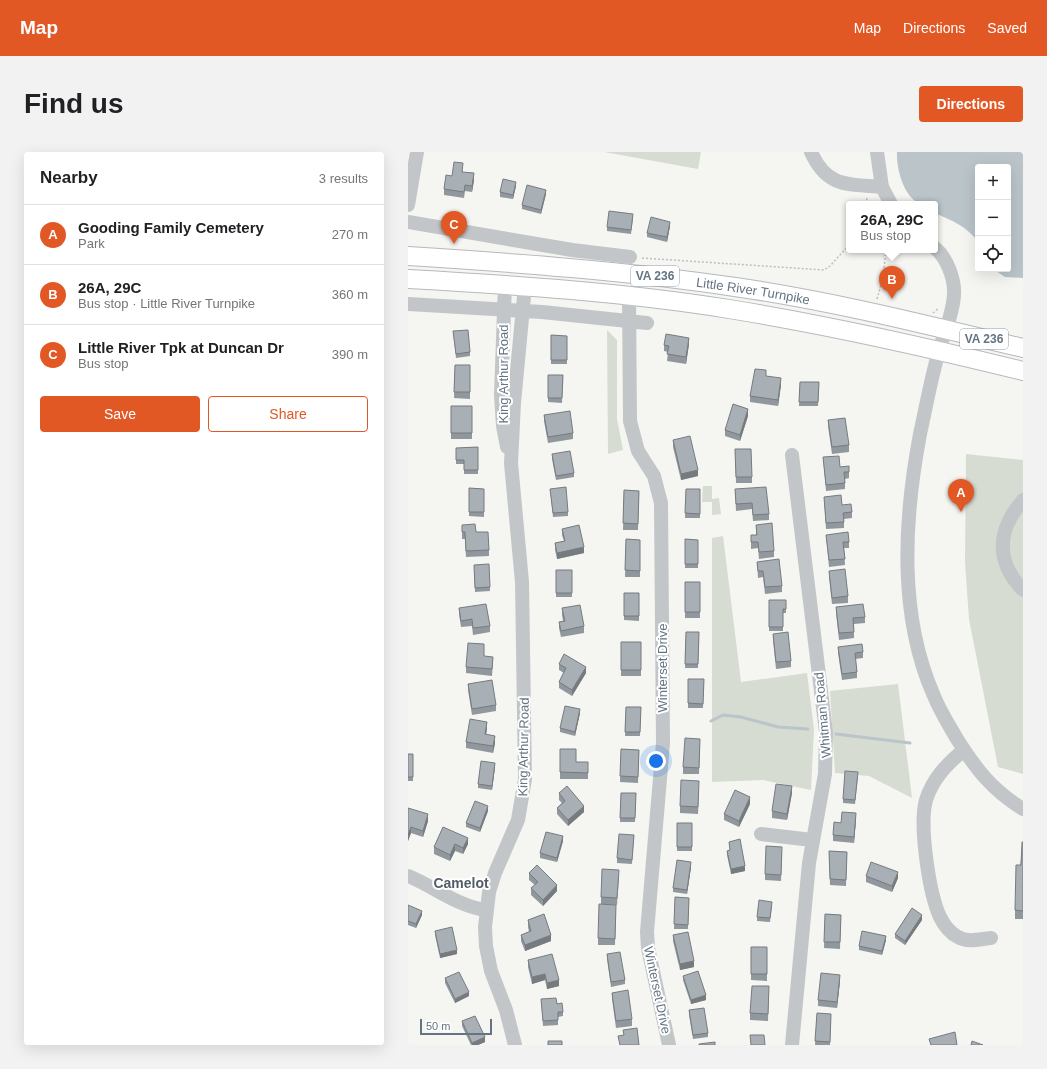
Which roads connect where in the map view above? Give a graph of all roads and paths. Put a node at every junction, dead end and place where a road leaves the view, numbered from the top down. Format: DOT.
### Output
graph roads {
  1 [pos="417,152"];
  2 [pos="811,152"];
  3 [pos="877,152"];
  4 [pos="882,187"];
  5 [pos="868,196"];
  6 [pos="867,201"];
  7 [pos="889,201"];
  8 [pos="408,205"];
  9 [pos="408,222"];
  10 [pos="846,248"];
  11 [pos="938,252"];
  12 [pos="886,253"];
  13 [pos="408,256"];
  14 [pos="630,257"];
  15 [pos="408,279"];
  16 [pos="505,284"];
  17 [pos="525,286"];
  18 [pos="629,295"];
  19 [pos="877,300"];
  20 [pos="408,304"];
  21 [pos="940,308"];
  22 [pos="504,310"];
  23 [pos="522,311"];
  24 [pos="933,313"];
  25 [pos="629,321"];
  26 [pos="647,323"];
  27 [pos="946,329"];
  28 [pos="1023,348"];
  29 [pos="939,351"];
  30 [pos="1023,371"];
  31 [pos="792,456"];
  32 [pos="511,463"];
  33 [pos="1023,500"];
  34 [pos="1023,590"];
  35 [pos="964,750"];
  36 [pos="1023,809"];
  37 [pos="761,834"];
  38 [pos="812,840"];
  39 [pos="408,876"];
  40 [pos="486,910"];
  41 [pos="991,938"];
  42 [pos="515,1045"];
  43 [pos="669,1045"];
  44 [pos="792,1045"];
  1 -- 8 [label="street"];
  2 -- 4 [label="street"];
  3 -- 4 [label="street"];
  4 -- 7 [label="street"];
  5 -- 6 [label="path"];
  9 -- 14 [label="street"];
  10 -- 14 [label="path"];
  11 -- 27 [label="street"];
  12 -- 19 [label="path"];
  13 -- 27 [label="main road, Little River Turnpike / VA 236"];
  15 -- 16 [label="main road, Little River Turnpike / VA 236"];
  16 -- 17 [label="main road, Little River Turnpike / VA 236"];
  16 -- 22 [label="street, King Arthur Road"];
  17 -- 18 [label="main road, Little River Turnpike / VA 236"];
  17 -- 23 [label="street, King Arthur Road"];
  18 -- 25 [label="street, Winterset Drive"];
  18 -- 29 [label="main road, Little River Turnpike / VA 236"];
  20 -- 22 [label="street"];
  21 -- 24 [label="path"];
  22 -- 23 [label="street"];
  22 -- 32 [label="street, King Arthur Road"];
  23 -- 25 [label="street"];
  23 -- 32 [label="street, King Arthur Road"];
  25 -- 26 [label="street"];
  25 -- 43 [label="street, Winterset Drive"];
  27 -- 28 [label="main road, Little River Turnpike / VA 236"];
  27 -- 29 [label="street"];
  29 -- 30 [label="main road, Little River Turnpike / VA 236"];
  29 -- 35 [label="street"];
  31 -- 38 [label="street, Whitman Road"];
  32 -- 40 [label="street, King Arthur Road"];
  33 -- 34 [label="street"];
  35 -- 36 [label="street"];
  35 -- 41 [label="street"];
  37 -- 38 [label="street"];
  38 -- 44 [label="street, Whitman Road"];
  39 -- 40 [label="street"];
  40 -- 42 [label="street, King Arthur Road"];
}
